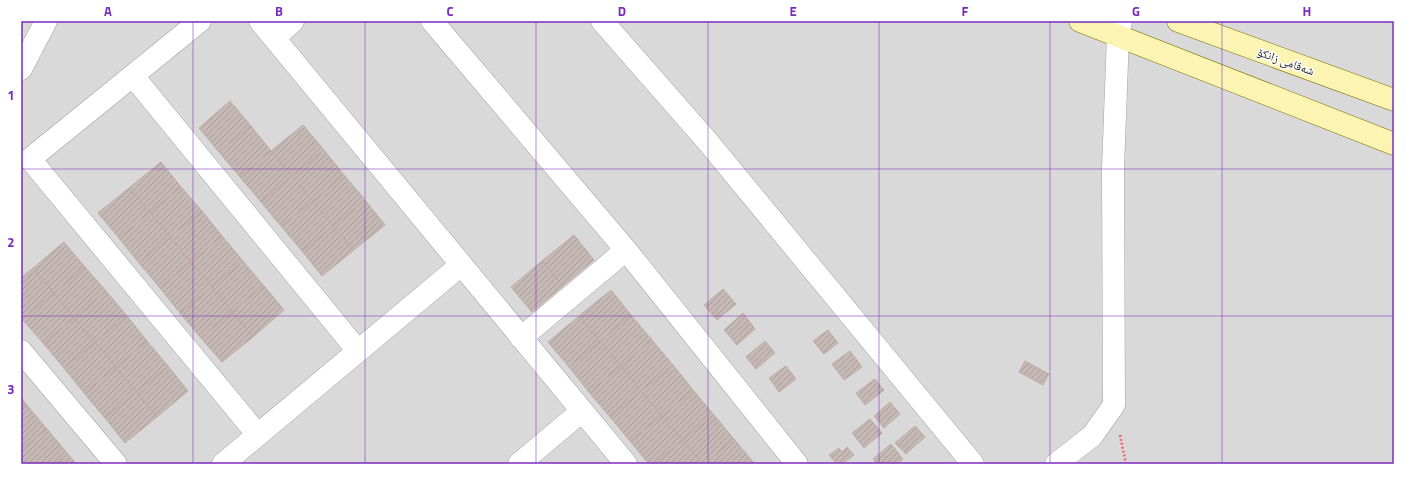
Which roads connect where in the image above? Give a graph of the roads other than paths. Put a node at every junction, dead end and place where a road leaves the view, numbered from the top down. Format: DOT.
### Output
graph roads {
  1 [pos="46,21"];
  2 [pos="200,21"];
  3 [pos="260,21"];
  4 [pos="293,21"];
  5 [pos="432,21"];
  6 [pos="602,21"];
  7 [pos="1080,21"];
  8 [pos="1178,21"];
  9 [pos="1120,28"];
  10 [pos="274,38"];
  11 [pos="21,69"];
  12 [pos="133,76"];
  13 [pos="1394,100"];
  14 [pos="1394,144"];
  15 [pos="626,250"];
  16 [pos="461,265"];
  17 [pos="520,338"];
  18 [pos="21,351"];
  19 [pos="358,351"];
  20 [pos="582,411"];
  21 [pos="258,435"];
  22 [pos="116,464"];
  23 [pos="223,464"];
  24 [pos="519,464"];
  25 [pos="626,464"];
  26 [pos="797,464"];
  27 [pos="973,464"];
  28 [pos="1056,464"];
  1 -- 11 [label="street"];
  2 -- 12 [label="street"];
  3 -- 10 [label="street"];
  4 -- 10 [label="street"];
  5 -- 15 [label="street"];
  6 -- 27 [label="street"];
  7 -- 9 [label="main road"];
  8 -- 13 [label="main road, شەقامی زانکۆ"];
  9 -- 14 [label="main road"];
  9 -- 28 [label="street"];
  10 -- 16 [label="street"];
  12 -- 19 [label="street"];
  12 -- 21 [label="street"];
  15 -- 17 [label="street"];
  15 -- 26 [label="street"];
  16 -- 17 [label="street"];
  16 -- 19 [label="street"];
  17 -- 20 [label="street"];
  18 -- 22 [label="street"];
  19 -- 21 [label="street"];
  20 -- 24 [label="street"];
  20 -- 25 [label="street"];
  21 -- 23 [label="street"];
}
